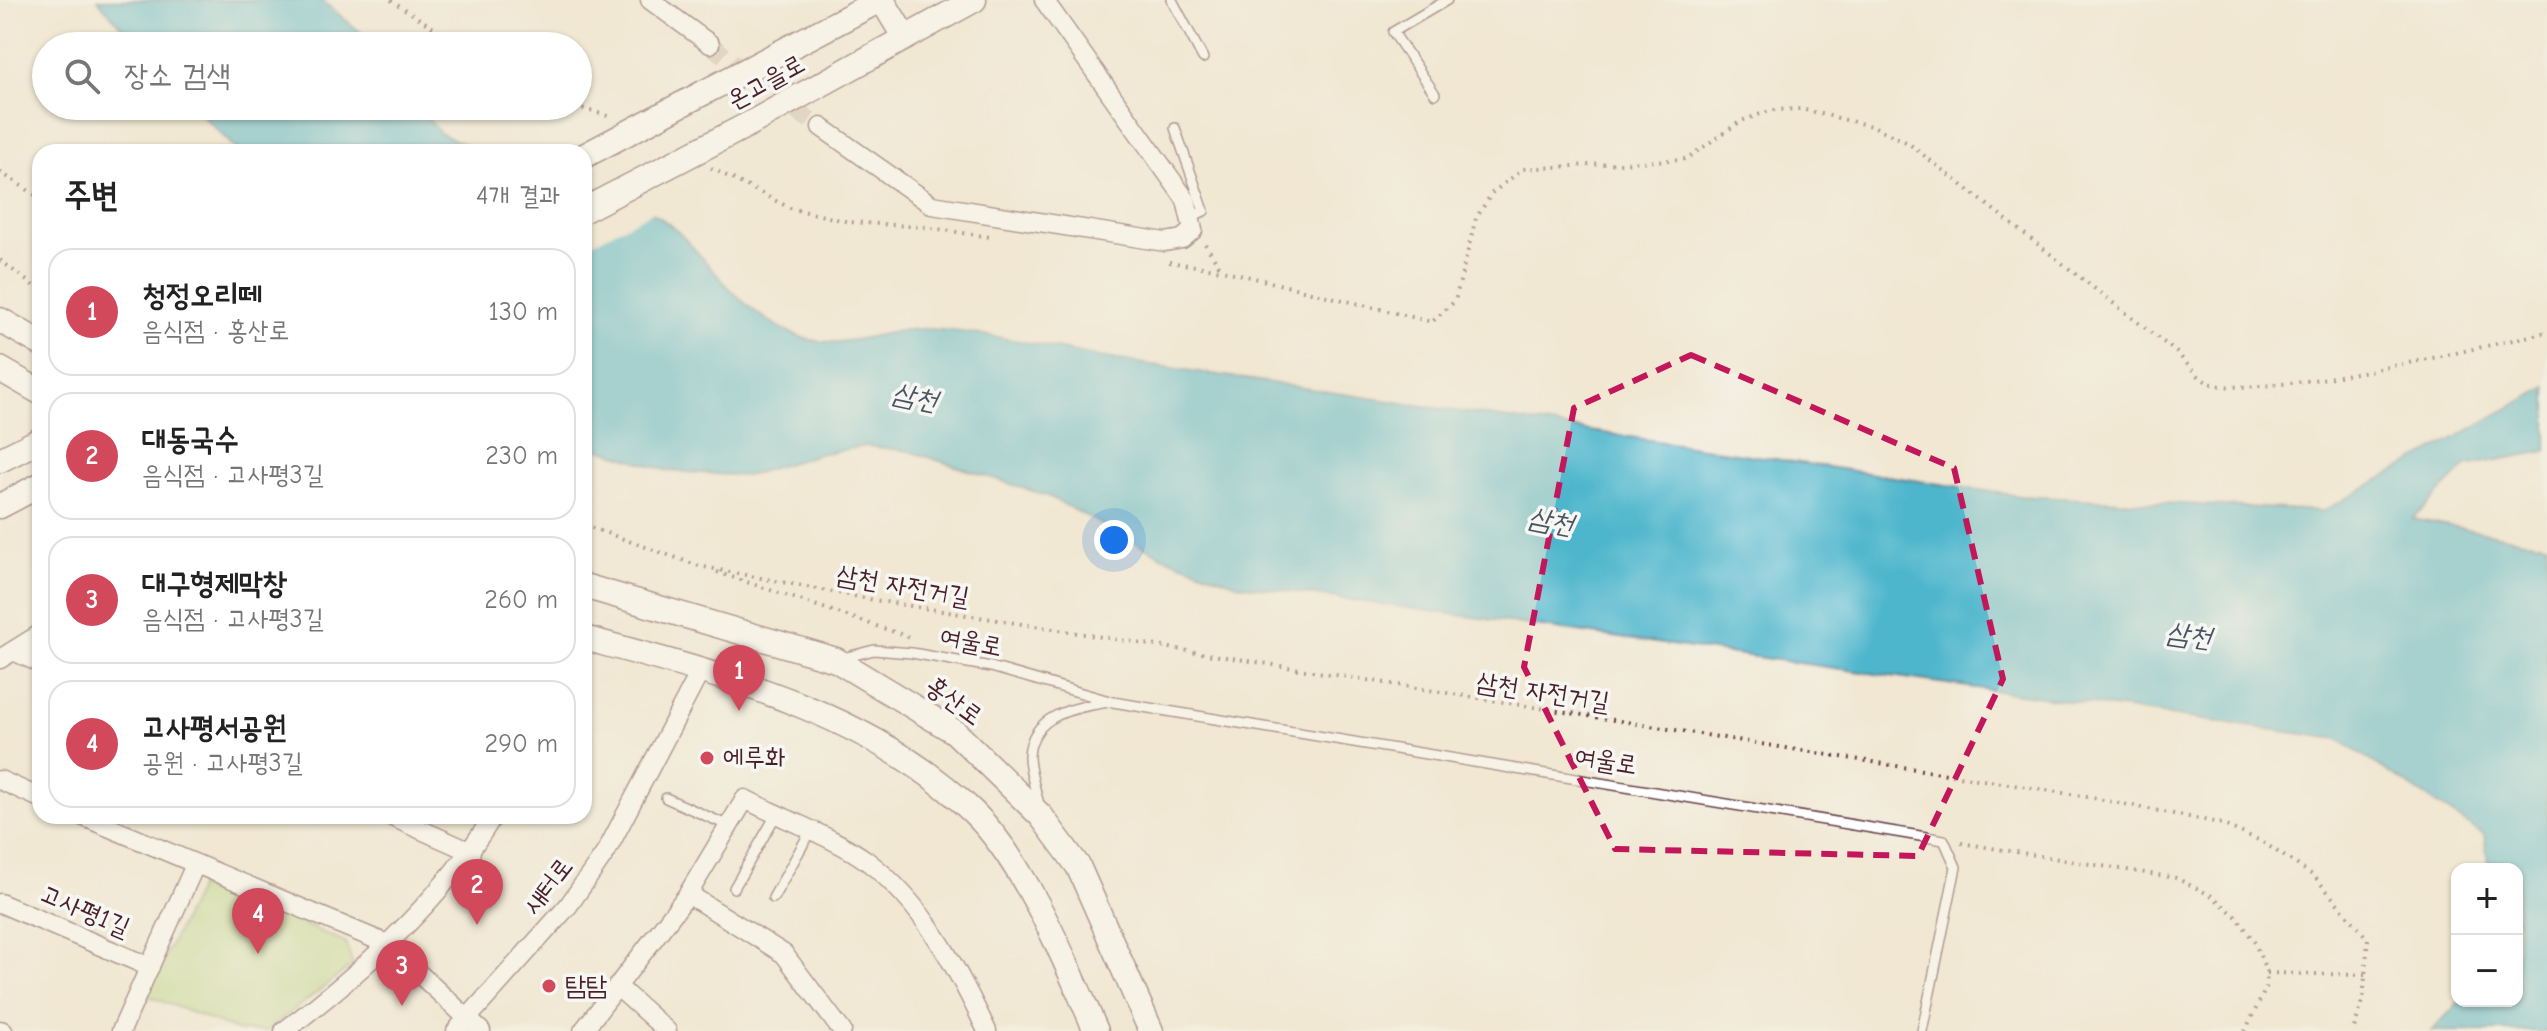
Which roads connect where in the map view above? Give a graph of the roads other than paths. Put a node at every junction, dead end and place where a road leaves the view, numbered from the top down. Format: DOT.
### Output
graph roads {
  1 [pos="650,0"];
  2 [pos="881,0"];
  3 [pos="974,0"];
  4 [pos="1044,0"];
  5 [pos="1172,0"];
  6 [pos="1447,0"];
  7 [pos="905,38"];
  8 [pos="710,44"];
  9 [pos="1203,58"];
  10 [pos="1435,94"];
  11 [pos="821,127"];
  12 [pos="1175,128"];
  13 [pos="592,152"];
  14 [pos="592,206"];
  15 [pos="1189,229"];
  16 [pos="0,320"];
  17 [pos="32,338"];
  18 [pos="0,369"];
  19 [pos="32,387"];
  20 [pos="32,444"];
  21 [pos="0,460"];
  22 [pos="32,489"];
  23 [pos="0,506"];
  24 [pos="592,588"];
  25 [pos="32,639"];
  26 [pos="592,640"];
  27 [pos="6,655"];
  28 [pos="836,660"];
  29 [pos="32,661"];
  30 [pos="701,670"];
  31 [pos="1113,702"];
  32 [pos="0,780"];
  33 [pos="32,794"];
  34 [pos="666,798"];
  35 [pos="776,815"];
  36 [pos="1041,816"];
  37 [pos="100,824"];
  38 [pos="408,824"];
  39 [pos="488,824"];
  40 [pos="729,826"];
  41 [pos="810,832"];
  42 [pos="471,852"];
  43 [pos="195,865"];
  44 [pos="734,888"];
  45 [pos="688,894"];
  46 [pos="773,898"];
  47 [pos="0,903"];
  48 [pos="387,944"];
  49 [pos="150,967"];
  50 [pos="619,988"];
  51 [pos="469,1027"];
  52 [pos="121,1031"];
  53 [pos="284,1031"];
  54 [pos="583,1031"];
  55 [pos="667,1031"];
  56 [pos="842,1031"];
  57 [pos="987,1031"];
  58 [pos="1096,1031"];
  59 [pos="1151,1031"];
  60 [pos="1922,1031"];
  1 -- 8 [label="street"];
  2 -- 7 [label="street"];
  2 -- 13 [label="street, 온고을로, bridge"];
  3 -- 7 [label="street, 온고을로"];
  4 -- 15 [label="street"];
  5 -- 9 [label="lane"];
  6 -- 10 [label="lane"];
  7 -- 14 [label="street, 온고을로, bridge"];
  11 -- 15 [label="street"];
  12 -- 15 [label="lane"];
  16 -- 17 [label="street"];
  18 -- 19 [label="street"];
  20 -- 21 [label="street"];
  22 -- 23 [label="street"];
  24 -- 28 [label="street, 홍산로"];
  25 -- 27 [label="street"];
  26 -- 30 [label="street"];
  27 -- 29 [label="street"];
  28 -- 31 [label="lane, 여울로"];
  28 -- 36 [label="street, 홍산로"];
  30 -- 51 [label="street, 새터로"];
  30 -- 58 [label="street"];
  31 -- 36 [label="lane"];
  31 -- 60 [label="lane, 여울로"];
  32 -- 33 [label="street"];
  34 -- 40 [label="lane"];
  35 -- 40 [label="street"];
  35 -- 41 [label="street"];
  35 -- 44 [label="lane"];
  36 -- 59 [label="street, 홍산로"];
  37 -- 43 [label="street"];
  38 -- 42 [label="street"];
  39 -- 42 [label="street"];
  40 -- 45 [label="street"];
  41 -- 46 [label="lane"];
  41 -- 57 [label="street"];
  42 -- 48 [label="street"];
  43 -- 48 [label="street"];
  43 -- 49 [label="street, 고사평1길"];
  45 -- 50 [label="street"];
  45 -- 56 [label="street"];
  47 -- 49 [label="street, 고사평1길"];
  48 -- 51 [label="street"];
  48 -- 53 [label="street"];
  49 -- 52 [label="street, 고사평1길"];
  50 -- 54 [label="street"];
  50 -- 55 [label="street"];
}
